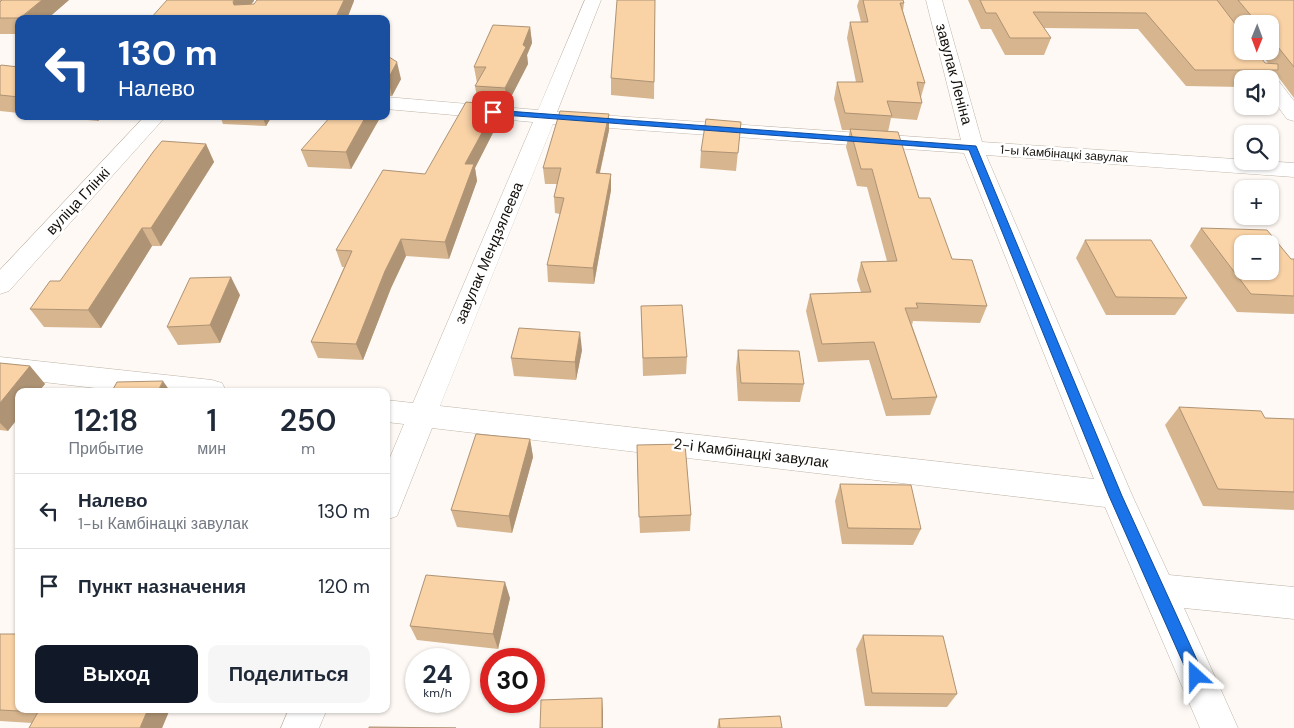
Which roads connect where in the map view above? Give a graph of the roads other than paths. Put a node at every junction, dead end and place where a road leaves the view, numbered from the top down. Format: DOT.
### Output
graph roads {
  1 [pos="593,0"];
  2 [pos="934,0"];
  3 [pos="1279,95"];
  4 [pos="390,103"];
  5 [pos="1294,115"];
  6 [pos="546,117"];
  7 [pos="152,120"];
  8 [pos="973,148"];
  9 [pos="1294,170"];
  10 [pos="0,285"];
  11 [pos="0,367"];
  12 [pos="186,388"];
  13 [pos="390,411"];
  14 [pos="421,415"];
  15 [pos="390,496"];
  16 [pos="1116,496"];
  17 [pos="1158,590"];
  18 [pos="1294,603"];
  19 [pos="306,713"];
  20 [pos="300,728"];
  21 [pos="1219,728"];
  1 -- 6 [label="street, завулак Мендзялеева"];
  2 -- 8 [label="street, завулак Леніна"];
  3 -- 5 [label="street"];
  4 -- 6 [label="street, 1-ы Камбінацкі завулак"];
  6 -- 8 [label="street, 1-ы Камбінацкі завулак"];
  6 -- 14 [label="street, завулак Мендзялеева"];
  7 -- 10 [label="street, вуліца Глінкі"];
  8 -- 9 [label="street, 1-ы Камбінацкі завулак"];
  8 -- 16 [label="street, завулак Леніна"];
  11 -- 12 [label="street"];
  13 -- 14 [label="street, 2-і Камбінацкі завулак"];
  14 -- 15 [label="street, завулак Мендзялеева"];
  14 -- 16 [label="street, 2-і Камбінацкі завулак"];
  16 -- 17 [label="street, завулак Леніна"];
  17 -- 18 [label="street"];
  17 -- 21 [label="street, завулак Леніна"];
  19 -- 20 [label="street"];
}
